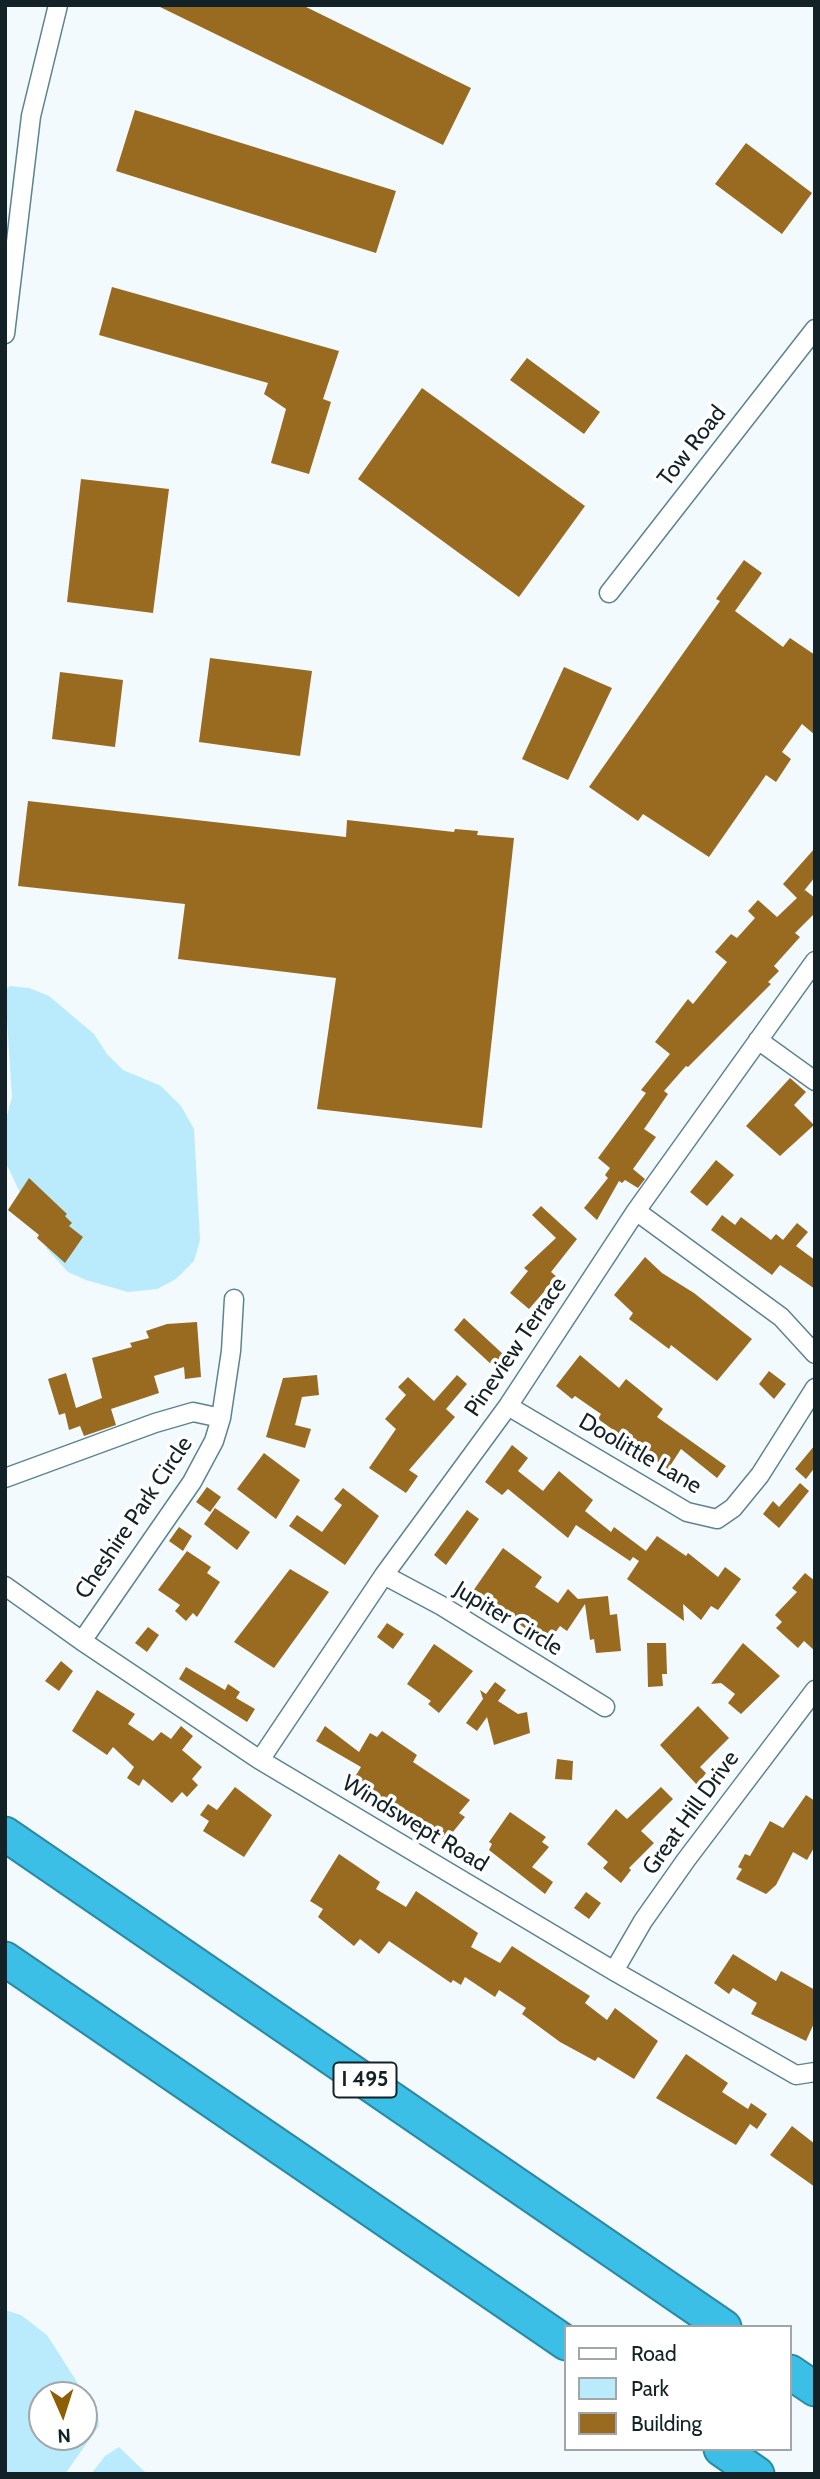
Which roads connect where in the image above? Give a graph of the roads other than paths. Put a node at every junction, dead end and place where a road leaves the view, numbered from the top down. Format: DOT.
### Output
graph roads {
  1 [pos="58,5"];
  2 [pos="815,329"];
  3 [pos="5,334"];
  4 [pos="608,593"];
  5 [pos="815,961"];
  6 [pos="758,1040"];
  7 [pos="815,1081"];
  8 [pos="636,1211"];
  9 [pos="234,1299"];
  10 [pos="815,1354"];
  11 [pos="815,1388"];
  12 [pos="508,1406"];
  13 [pos="221,1418"];
  14 [pos="5,1478"];
  15 [pos="384,1575"];
  16 [pos="5,1586"];
  17 [pos="82,1641"];
  18 [pos="815,1690"];
  19 [pos="605,1707"];
  20 [pos="260,1760"];
  21 [pos="5,1834"];
  22 [pos="5,1959"];
  23 [pos="614,1971"];
  24 [pos="815,2071"];
  25 [pos="721,2325"];
  26 [pos="564,2342"];
  27 [pos="792,2373"];
  28 [pos="815,2389"];
  29 [pos="724,2451"];
  30 [pos="757,2474"];
  1 -- 3 [label="street"];
  2 -- 4 [label="street, Tow Road"];
  5 -- 6 [label="street, Pineview Terrace"];
  6 -- 7 [label="street"];
  6 -- 8 [label="street, Pineview Terrace"];
  8 -- 10 [label="street"];
  8 -- 12 [label="street, Pineview Terrace"];
  9 -- 13 [label="street, Cheshire Park Circle"];
  11 -- 12 [label="street, Doolittle Lane"];
  12 -- 15 [label="street, Pineview Terrace"];
  13 -- 14 [label="street, Cheshire Park Circle"];
  13 -- 17 [label="street, Cheshire Park Circle"];
  15 -- 19 [label="street, Jupiter Circle"];
  15 -- 20 [label="street, Pineview Terrace"];
  16 -- 17 [label="street, Windswept Road"];
  17 -- 20 [label="street, Windswept Road"];
  18 -- 23 [label="street, Great Hill Drive"];
  20 -- 23 [label="street, Windswept Road"];
  21 -- 25 [label="highway, I 495"];
  22 -- 26 [label="highway"];
  23 -- 24 [label="street, Windswept Road"];
  27 -- 28 [label="highway"];
  29 -- 30 [label="highway"];
}
